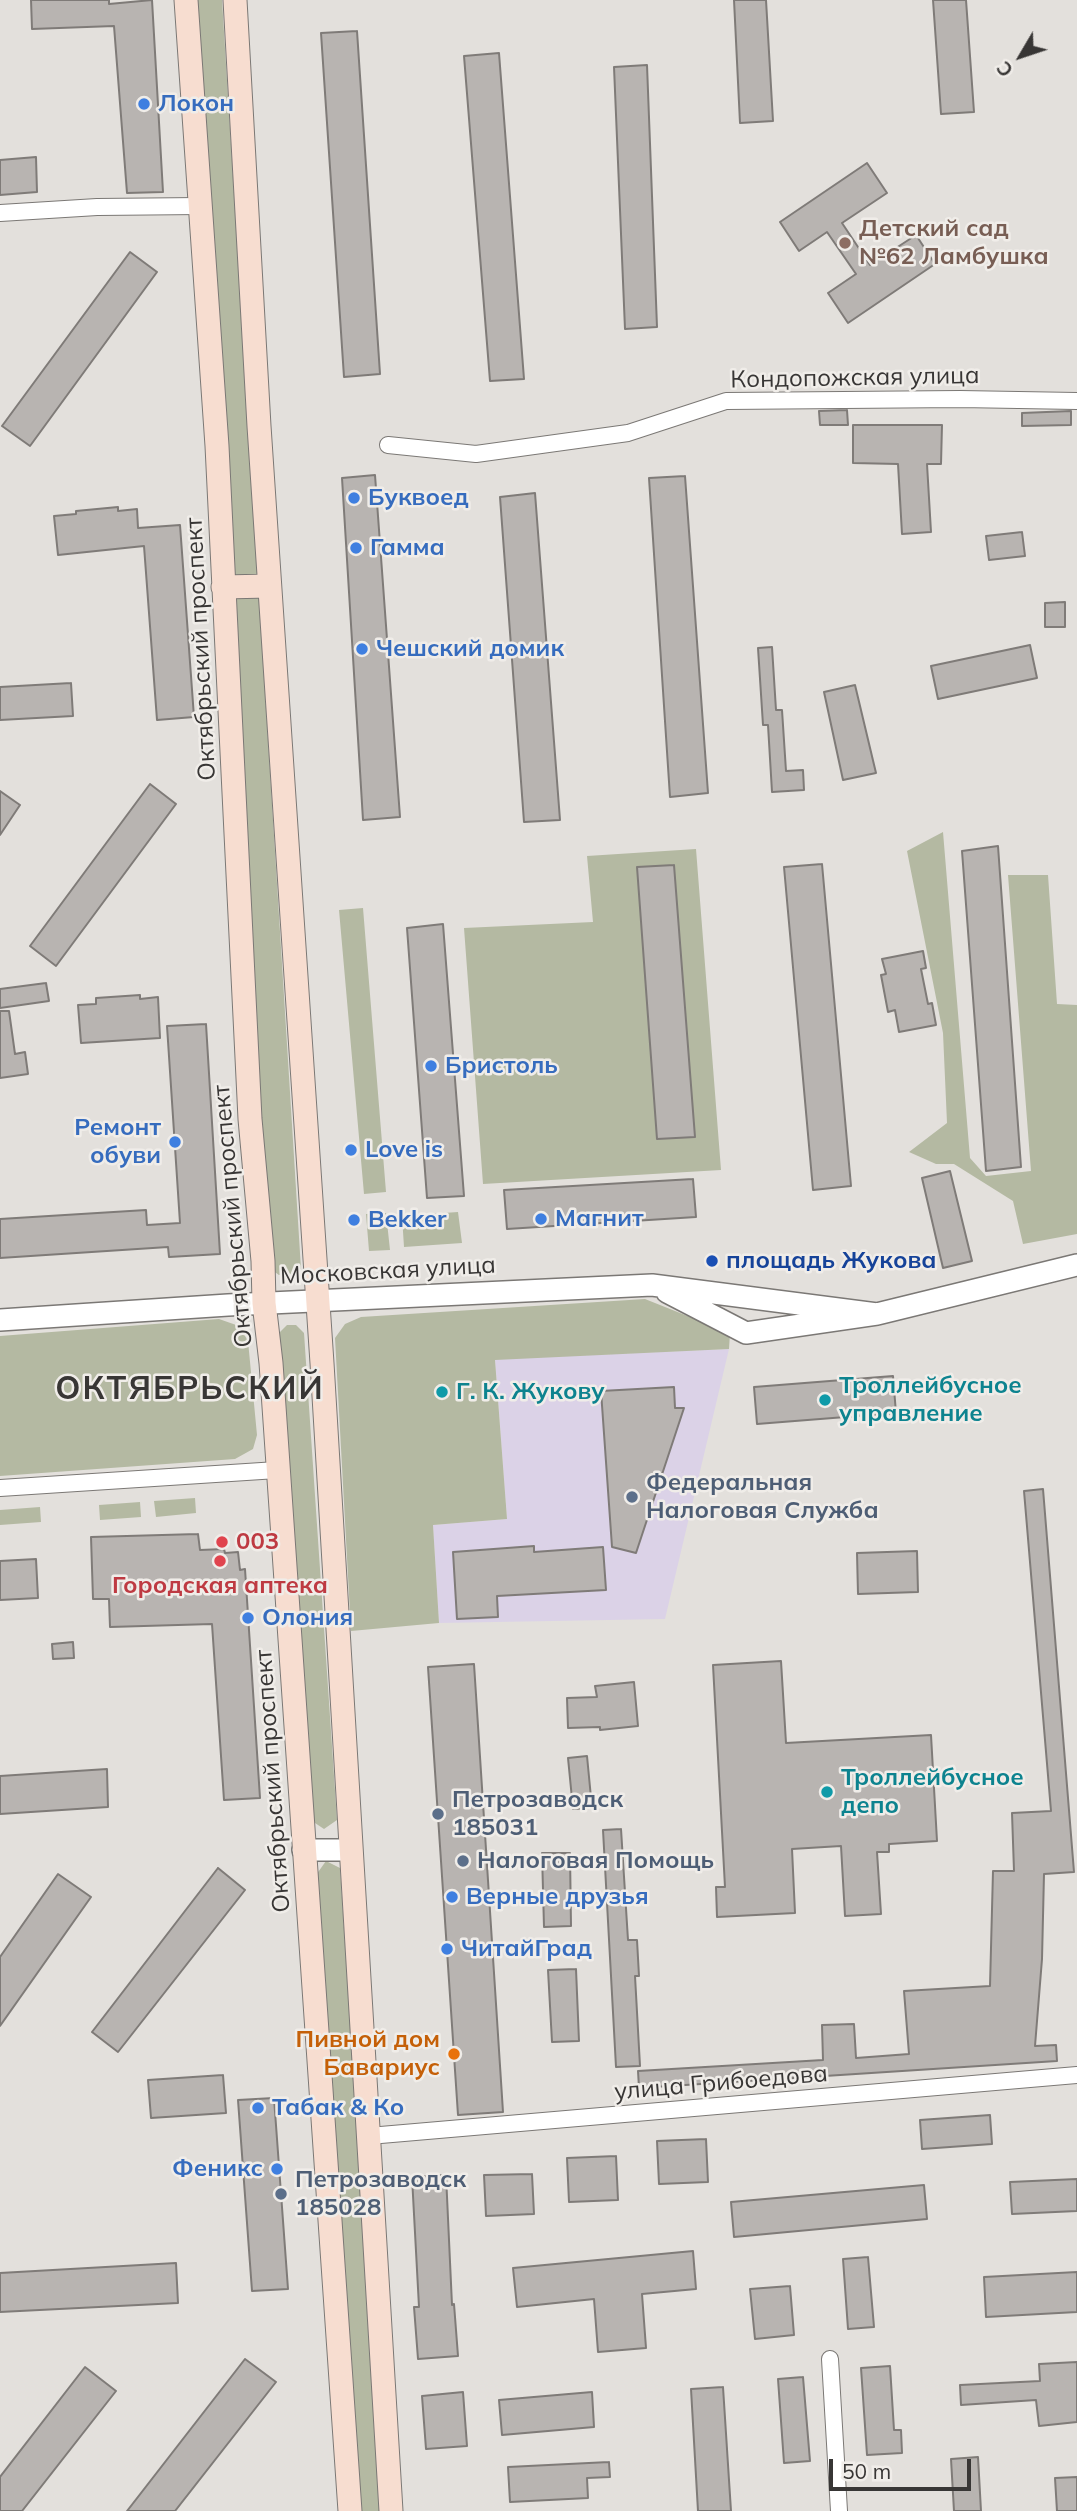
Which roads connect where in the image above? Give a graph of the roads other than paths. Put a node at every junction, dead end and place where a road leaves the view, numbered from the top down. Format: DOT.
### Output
graph roads {
  1 [pos="187,0"];
  2 [pos="235,0"];
  3 [pos="200,206"];
  4 [pos="0,213"];
  5 [pos="1077,401"];
  6 [pos="388,445"];
  7 [pos="270,586"];
  8 [pos="223,587"];
  9 [pos="1077,1265"];
  10 [pos="652,1285"];
  11 [pos="317,1301"];
  12 [pos="264,1303"];
  13 [pos="877,1314"];
  14 [pos="0,1320"];
  15 [pos="277,1470"];
  16 [pos="0,1488"];
  17 [pos="303,1850"];
  18 [pos="351,1850"];
  19 [pos="1077,2075"];
  20 [pos="369,2136"];
  21 [pos="830,2359"];
  22 [pos="350,2511"];
  23 [pos="391,2511"];
  24 [pos="839,2511"];
  1 -- 3 [label="main road, Октябрьский проспект"];
  2 -- 7 [label="main road"];
  3 -- 4 [label="street"];
  3 -- 8 [label="main road, Октябрьский проспект"];
  5 -- 6 [label="street, Кондопожская улица"];
  7 -- 8 [label="main road"];
  7 -- 11 [label="main road"];
  8 -- 12 [label="main road, Октябрьский проспект"];
  9 -- 13 [label="street, Московская улица"];
  10 -- 11 [label="street, Московская улица"];
  10 -- 13 [label="street, Московская улица"];
  10 -- 13 [label="street, Московская улица"];
  11 -- 12 [label="street, Московская улица"];
  11 -- 18 [label="main road"];
  12 -- 14 [label="street, Московская улица"];
  12 -- 15 [label="main road, Октябрьский проспект"];
  15 -- 16 [label="street"];
  15 -- 17 [label="main road, Октябрьский проспект"];
  17 -- 18 [label="street"];
  17 -- 22 [label="main road, Октябрьский проспект"];
  18 -- 20 [label="main road"];
  19 -- 20 [label="street, улица Грибоедова"];
  20 -- 23 [label="main road"];
  21 -- 24 [label="street"];
}
